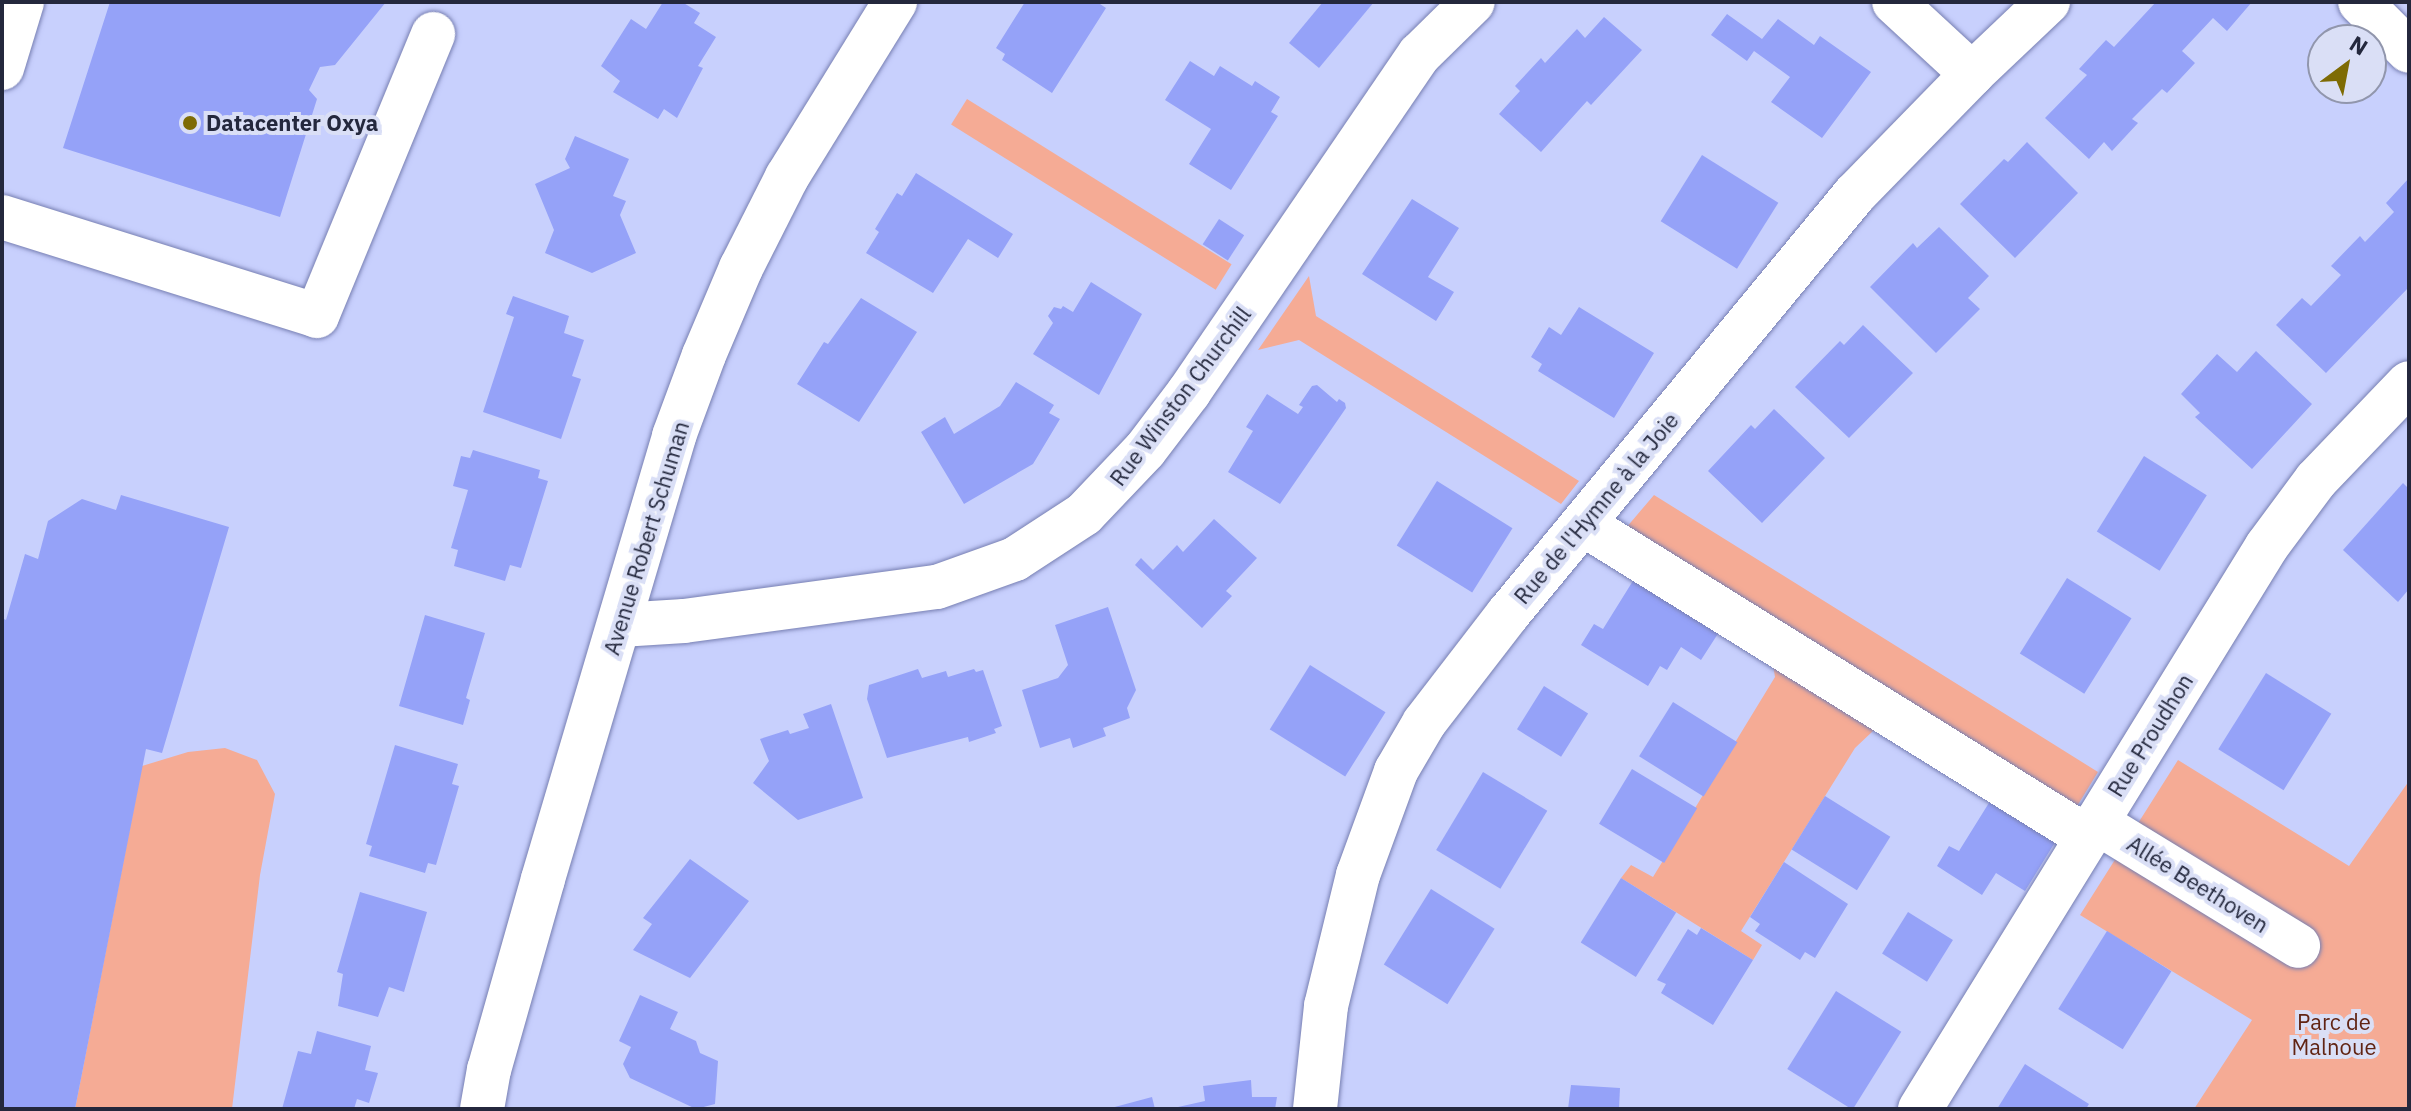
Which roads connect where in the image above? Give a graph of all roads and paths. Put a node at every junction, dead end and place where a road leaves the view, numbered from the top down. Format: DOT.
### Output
graph roads {
  1 [pos="22,2"];
  2 [pos="895,2"];
  3 [pos="1473,2"];
  4 [pos="1894,2"];
  5 [pos="2048,2"];
  6 [pos="2360,2"];
  7 [pos="433,34"];
  8 [pos="2409,51"];
  9 [pos="2,68"];
  10 [pos="1972,74"];
  11 [pos="2,217"];
  12 [pos="2409,383"];
  13 [pos="1583,524"];
  14 [pos="620,625"];
  15 [pos="2092,829"];
  16 [pos="2298,946"];
  17 [pos="482,1109"];
  18 [pos="1315,1109"];
  19 [pos="1920,1109"];
  1 -- 9 [label="street"];
  2 -- 14 [label="street, Avenue Robert Schuman"];
  3 -- 14 [label="street, Rue Winston Churchill"];
  4 -- 10 [label="street"];
  5 -- 10 [label="street, Rue de l'Hymne à la Joie"];
  6 -- 8 [label="street"];
  7 -- 11 [label="street"];
  10 -- 13 [label="street, Rue de l'Hymne à la Joie"];
  12 -- 15 [label="street, Rue Proudhon"];
  13 -- 15 [label="street, Allée Beethoven"];
  13 -- 18 [label="street, Rue de l'Hymne à la Joie"];
  14 -- 17 [label="street, Avenue Robert Schuman"];
  15 -- 16 [label="street, Allée Beethoven"];
  15 -- 19 [label="street, Rue Proudhon"];
}
